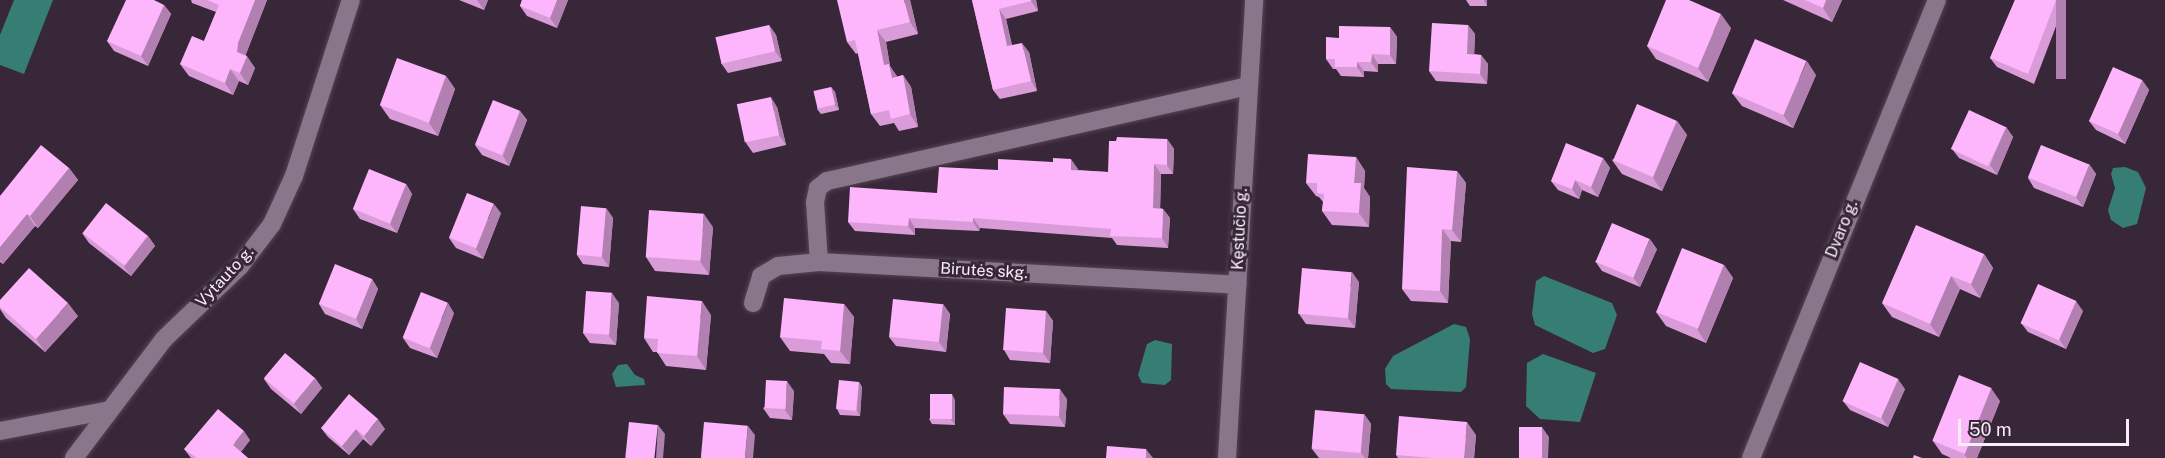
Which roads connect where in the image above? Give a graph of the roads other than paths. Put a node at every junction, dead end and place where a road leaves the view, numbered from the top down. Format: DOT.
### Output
graph roads {
  1 [pos="351,0"];
  2 [pos="1254,0"];
  3 [pos="1937,0"];
  4 [pos="1248,86"];
  5 [pos="819,262"];
  6 [pos="1237,285"];
  7 [pos="753,303"];
  8 [pos="110,410"];
  9 [pos="0,431"];
  10 [pos="74,458"];
  11 [pos="1227,458"];
  12 [pos="1751,458"];
  1 -- 8 [label="street, Vytauto g."];
  2 -- 4 [label="street, Kęstučio g."];
  3 -- 12 [label="street, Dvaro g."];
  4 -- 5 [label="street"];
  4 -- 6 [label="street, Kęstučio g."];
  5 -- 6 [label="street, Birutės skg."];
  5 -- 7 [label="street, Birutės skg."];
  6 -- 11 [label="street, Kęstučio g."];
  8 -- 9 [label="street"];
  8 -- 10 [label="street, Vytauto g."];
}
